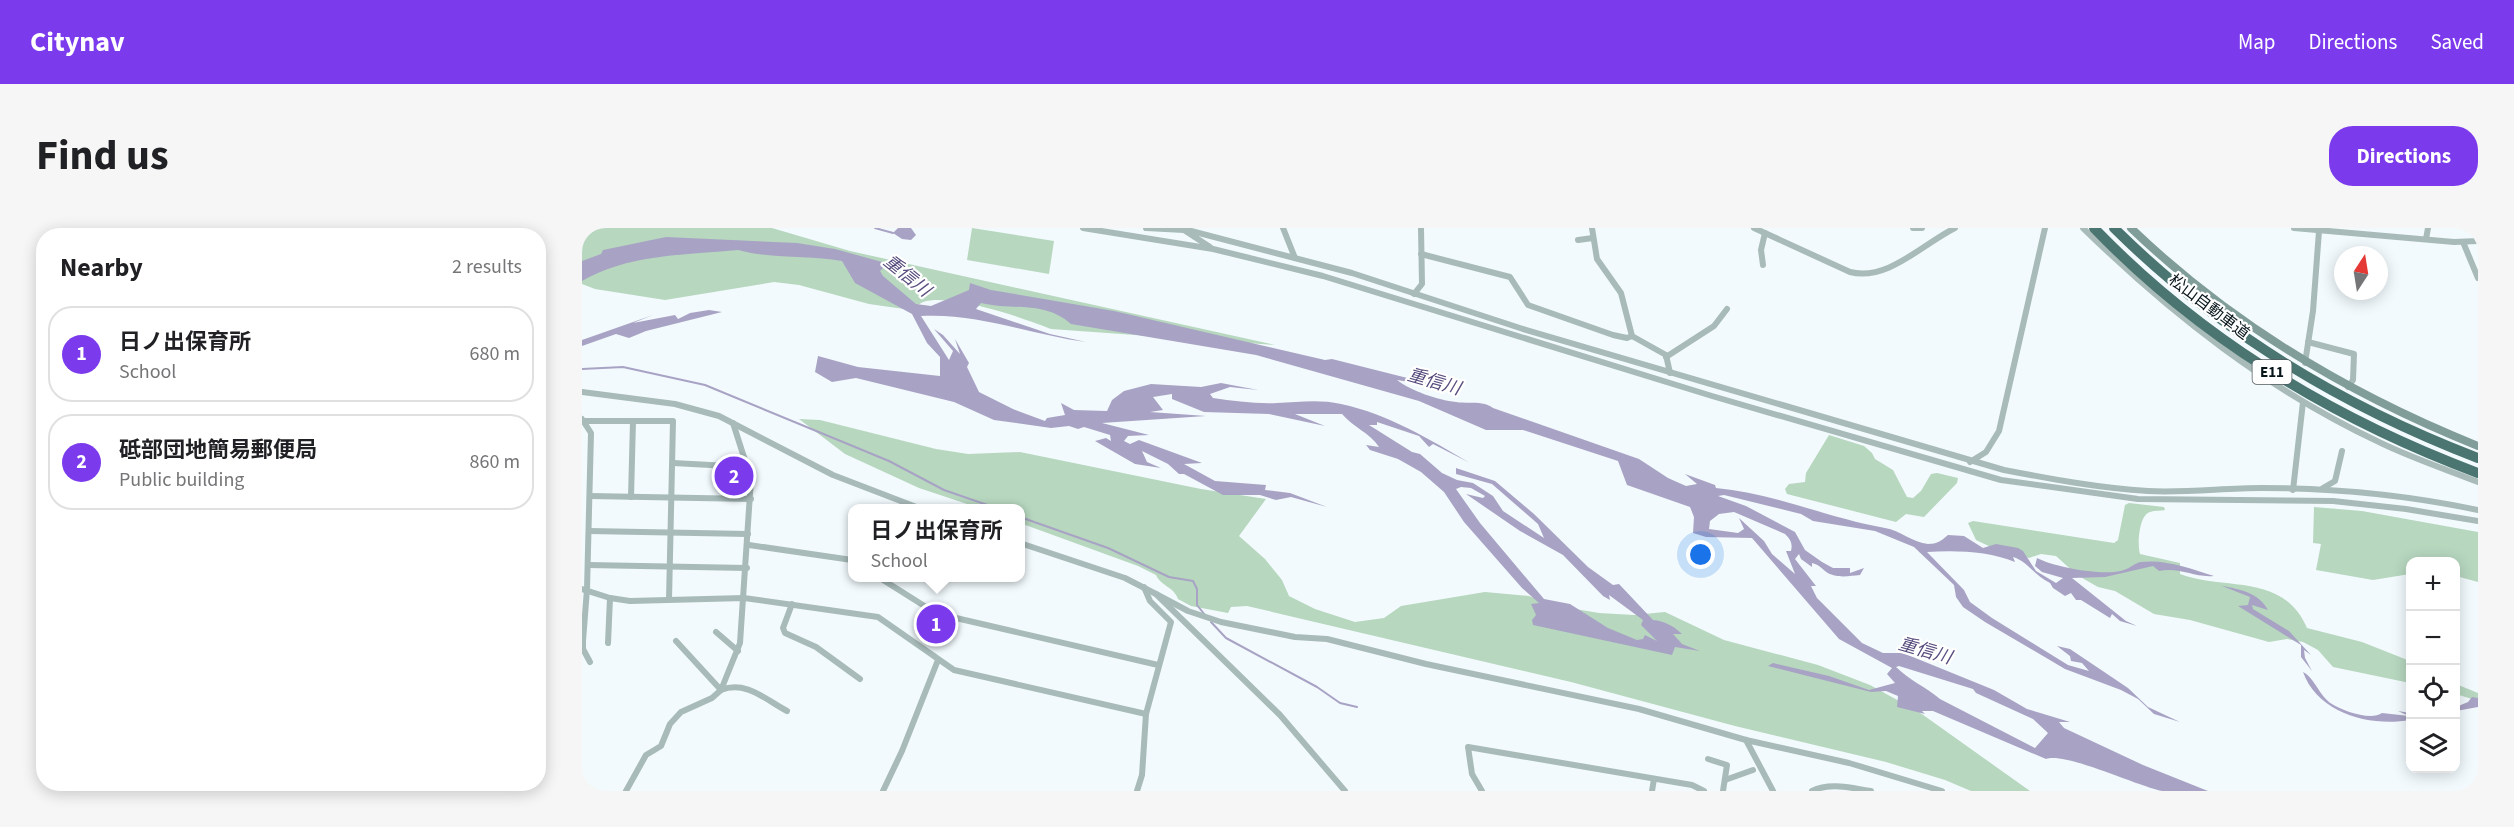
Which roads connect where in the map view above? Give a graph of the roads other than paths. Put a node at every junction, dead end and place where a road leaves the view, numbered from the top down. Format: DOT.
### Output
graph roads {
  1 [pos="1083,228"];
  2 [pos="1146,228"];
  3 [pos="1282,228"];
  4 [pos="1420,228"];
  5 [pos="1592,228"];
  6 [pos="1754,228"];
  7 [pos="1913,228"];
  8 [pos="1922,228"];
  9 [pos="1956,228"];
  10 [pos="2045,228"];
  11 [pos="2083,228"];
  12 [pos="2094,228"];
  13 [pos="2114,228"];
  14 [pos="2131,228"];
  15 [pos="2294,228"];
  16 [pos="2428,228"];
  17 [pos="1182,229"];
  18 [pos="2304,229"];
  19 [pos="2319,231"];
  20 [pos="1765,233"];
  21 [pos="1593,238"];
  22 [pos="2426,239"];
  23 [pos="1578,240"];
  24 [pos="2478,241"];
  25 [pos="2463,242"];
  26 [pos="1213,249"];
  27 [pos="1421,254"];
  28 [pos="1295,258"];
  29 [pos="1763,265"];
  30 [pos="2478,278"];
  31 [pos="1414,294"];
  32 [pos="1728,309"];
  33 [pos="1632,336"];
  34 [pos="2308,342"];
  35 [pos="1666,357"];
  36 [pos="2305,363"];
  37 [pos="1670,373"];
  38 [pos="2348,387"];
  39 [pos="582,392"];
  40 [pos="2302,402"];
  41 [pos="583,419"];
  42 [pos="633,421"];
  43 [pos="733,423"];
  44 [pos="2478,446"];
  45 [pos="2342,451"];
  46 [pos="2478,458"];
  47 [pos="1970,462"];
  48 [pos="673,463"];
  49 [pos="748,466"];
  50 [pos="2478,473"];
  51 [pos="2478,482"];
  52 [pos="582,488"];
  53 [pos="590,488"];
  54 [pos="2322,489"];
  55 [pos="2293,490"];
  56 [pos="590,496"];
  57 [pos="631,497"];
  58 [pos="672,498"];
  59 [pos="751,499"];
  60 [pos="909,504"];
  61 [pos="2478,510"];
  62 [pos="2478,521"];
  63 [pos="589,531"];
  64 [pos="671,532"];
  65 [pos="748,534"];
  66 [pos="749,545"];
  67 [pos="1025,545"];
  68 [pos="585,551"];
  69 [pos="848,559"];
  70 [pos="588,565"];
  71 [pos="670,567"];
  72 [pos="747,568"];
  73 [pos="886,582"];
  74 [pos="1144,587"];
  75 [pos="585,589"];
  76 [pos="1156,594"];
  77 [pos="744,597"];
  78 [pos="610,598"];
  79 [pos="669,600"];
  80 [pos="792,604"];
  81 [pos="716,632"];
  82 [pos="676,641"];
  83 [pos="608,643"];
  84 [pos="738,651"];
  85 [pos="938,660"];
  86 [pos="590,662"];
  87 [pos="1158,665"];
  88 [pos="860,679"];
  89 [pos="721,690"];
  90 [pos="787,711"];
  91 [pos="1146,714"];
  92 [pos="1746,740"];
  93 [pos="1708,759"];
  94 [pos="1753,770"];
  95 [pos="1654,779"];
  96 [pos="1725,780"];
  97 [pos="626,791"];
  98 [pos="883,791"];
  99 [pos="1137,791"];
  100 [pos="1345,791"];
  101 [pos="1482,791"];
  102 [pos="1652,791"];
  103 [pos="1704,791"];
  104 [pos="1723,791"];
  105 [pos="1773,791"];
  106 [pos="1812,791"];
  107 [pos="1871,791"];
  108 [pos="1942,791"];
  1 -- 26 [label="street"];
  2 -- 17 [label="street"];
  3 -- 28 [label="street"];
  4 -- 27 [label="street"];
  5 -- 21 [label="street"];
  6 -- 20 [label="street"];
  7 -- 8 [label="street"];
  9 -- 20 [label="street"];
  10 -- 47 [label="street"];
  11 -- 40 [label="street"];
  12 -- 50 [label="highway, 松山自動車道 / E11"];
  13 -- 46 [label="highway, 松山自動車道 / E11"];
  14 -- 36 [label="street"];
  15 -- 18 [label="street"];
  16 -- 22 [label="street"];
  17 -- 26 [label="street"];
  17 -- 28 [label="street"];
  18 -- 19 [label="street"];
  19 -- 22 [label="street"];
  19 -- 34 [label="street"];
  20 -- 29 [label="street"];
  21 -- 23 [label="street"];
  21 -- 33 [label="street"];
  22 -- 25 [label="street"];
  24 -- 25 [label="street"];
  25 -- 30 [label="street"];
  26 -- 62 [label="street"];
  27 -- 31 [label="street"];
  27 -- 33 [label="street"];
  28 -- 31 [label="street"];
  31 -- 37 [label="street"];
  32 -- 35 [label="street"];
  33 -- 35 [label="street"];
  34 -- 36 [label="street"];
  34 -- 38 [label="street"];
  35 -- 37 [label="street"];
  36 -- 38 [label="street"];
  37 -- 47 [label="street"];
  38 -- 44 [label="street"];
  39 -- 43 [label="street"];
  40 -- 51 [label="street"];
  40 -- 55 [label="street"];
  41 -- 42 [label="street"];
  41 -- 53 [label="street"];
  42 -- 48 [label="street"];
  42 -- 57 [label="street"];
  43 -- 49 [label="street"];
  43 -- 60 [label="street"];
  45 -- 54 [label="street"];
  47 -- 55 [label="street"];
  48 -- 49 [label="street"];
  48 -- 58 [label="street"];
  49 -- 59 [label="street"];
  52 -- 53 [label="street"];
  53 -- 56 [label="street"];
  54 -- 55 [label="street"];
  54 -- 61 [label="street"];
  56 -- 57 [label="street"];
  56 -- 63 [label="street"];
  57 -- 58 [label="street"];
  58 -- 59 [label="street"];
  58 -- 64 [label="street"];
  59 -- 65 [label="street"];
  63 -- 64 [label="street"];
  63 -- 68 [label="street"];
  64 -- 65 [label="street"];
  64 -- 71 [label="street"];
  65 -- 66 [label="street"];
  66 -- 69 [label="street"];
  66 -- 72 [label="street"];
  67 -- 74 [label="street"];
  68 -- 70 [label="street"];
  70 -- 71 [label="street"];
  70 -- 75 [label="street"];
  71 -- 72 [label="street"];
  71 -- 79 [label="street"];
  72 -- 77 [label="street"];
  73 -- 87 [label="street"];
  74 -- 76 [label="street"];
  74 -- 87 [label="street"];
  75 -- 78 [label="street"];
  75 -- 86 [label="street"];
  76 -- 92 [label="street"];
  76 -- 100 [label="street"];
  77 -- 79 [label="street"];
  77 -- 80 [label="street"];
  77 -- 84 [label="street"];
  78 -- 79 [label="street"];
  78 -- 83 [label="street"];
  80 -- 85 [label="street"];
  80 -- 88 [label="street"];
  81 -- 84 [label="street"];
  82 -- 89 [label="street"];
  84 -- 89 [label="street"];
  85 -- 91 [label="street"];
  85 -- 98 [label="street"];
  87 -- 91 [label="street"];
  89 -- 90 [label="street"];
  89 -- 97 [label="street"];
  91 -- 99 [label="street"];
  92 -- 105 [label="street"];
  92 -- 108 [label="street"];
  93 -- 96 [label="street"];
  94 -- 96 [label="street"];
  95 -- 101 [label="street"];
  95 -- 102 [label="street"];
  95 -- 103 [label="street"];
  96 -- 104 [label="street"];
  106 -- 107 [label="street"];
}
